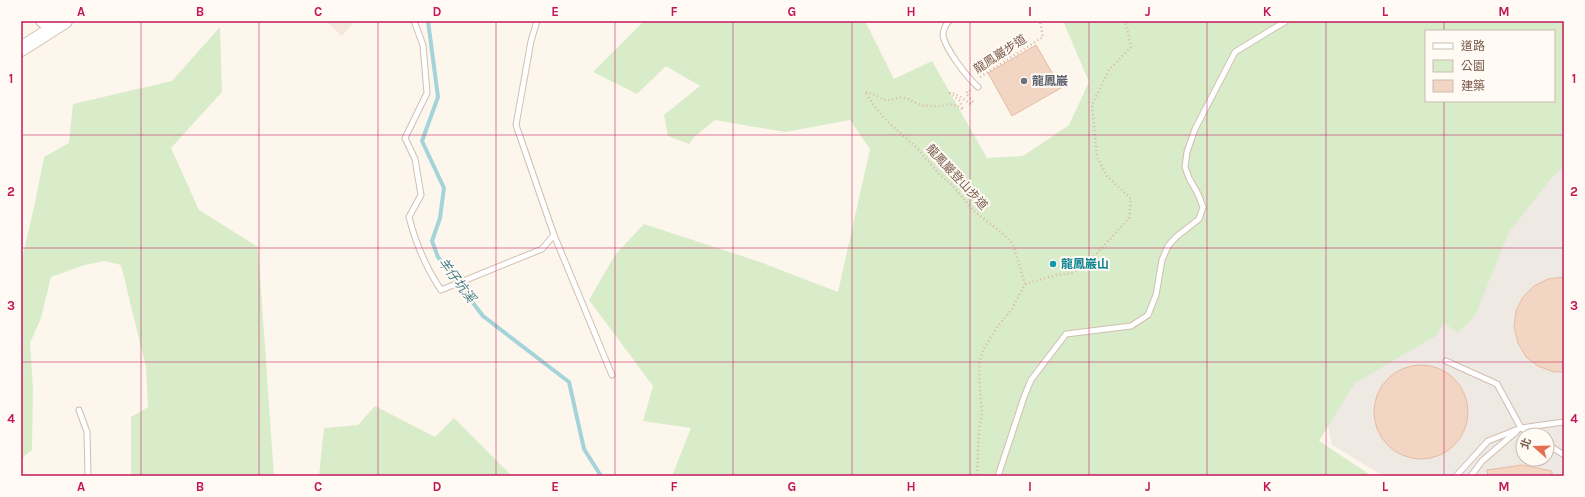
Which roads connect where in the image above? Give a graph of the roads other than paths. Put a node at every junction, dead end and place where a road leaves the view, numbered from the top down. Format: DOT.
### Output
graph roads {
  1 [pos="41,21"];
  2 [pos="65,21"];
  3 [pos="414,21"];
  4 [pos="537,21"];
  5 [pos="949,21"];
  6 [pos="1286,21"];
  7 [pos="52,30"];
  8 [pos="21,49"];
  9 [pos="978,87"];
  10 [pos="554,235"];
  11 [pos="1446,361"];
  12 [pos="612,375"];
  13 [pos="78,410"];
  14 [pos="1564,422"];
  15 [pos="1520,427"];
  16 [pos="1528,427"];
  17 [pos="1515,430"];
  18 [pos="1515,433"];
  19 [pos="1555,449"];
  20 [pos="1564,455"];
  21 [pos="88,476"];
  22 [pos="998,476"];
  23 [pos="1456,476"];
  24 [pos="1471,476"];
  1 -- 7 [label="street"];
  2 -- 7 [label="main road"];
  3 -- 10 [label="lane"];
  4 -- 10 [label="lane"];
  5 -- 9 [label="lane"];
  6 -- 22 [label="lane"];
  7 -- 8 [label="main road"];
  10 -- 12 [label="lane"];
  11 -- 15 [label="lane"];
  13 -- 21 [label="lane"];
  14 -- 16 [label="lane"];
  17 -- 23 [label="lane"];
  18 -- 24 [label="lane"];
  19 -- 20 [label="lane"];
}
